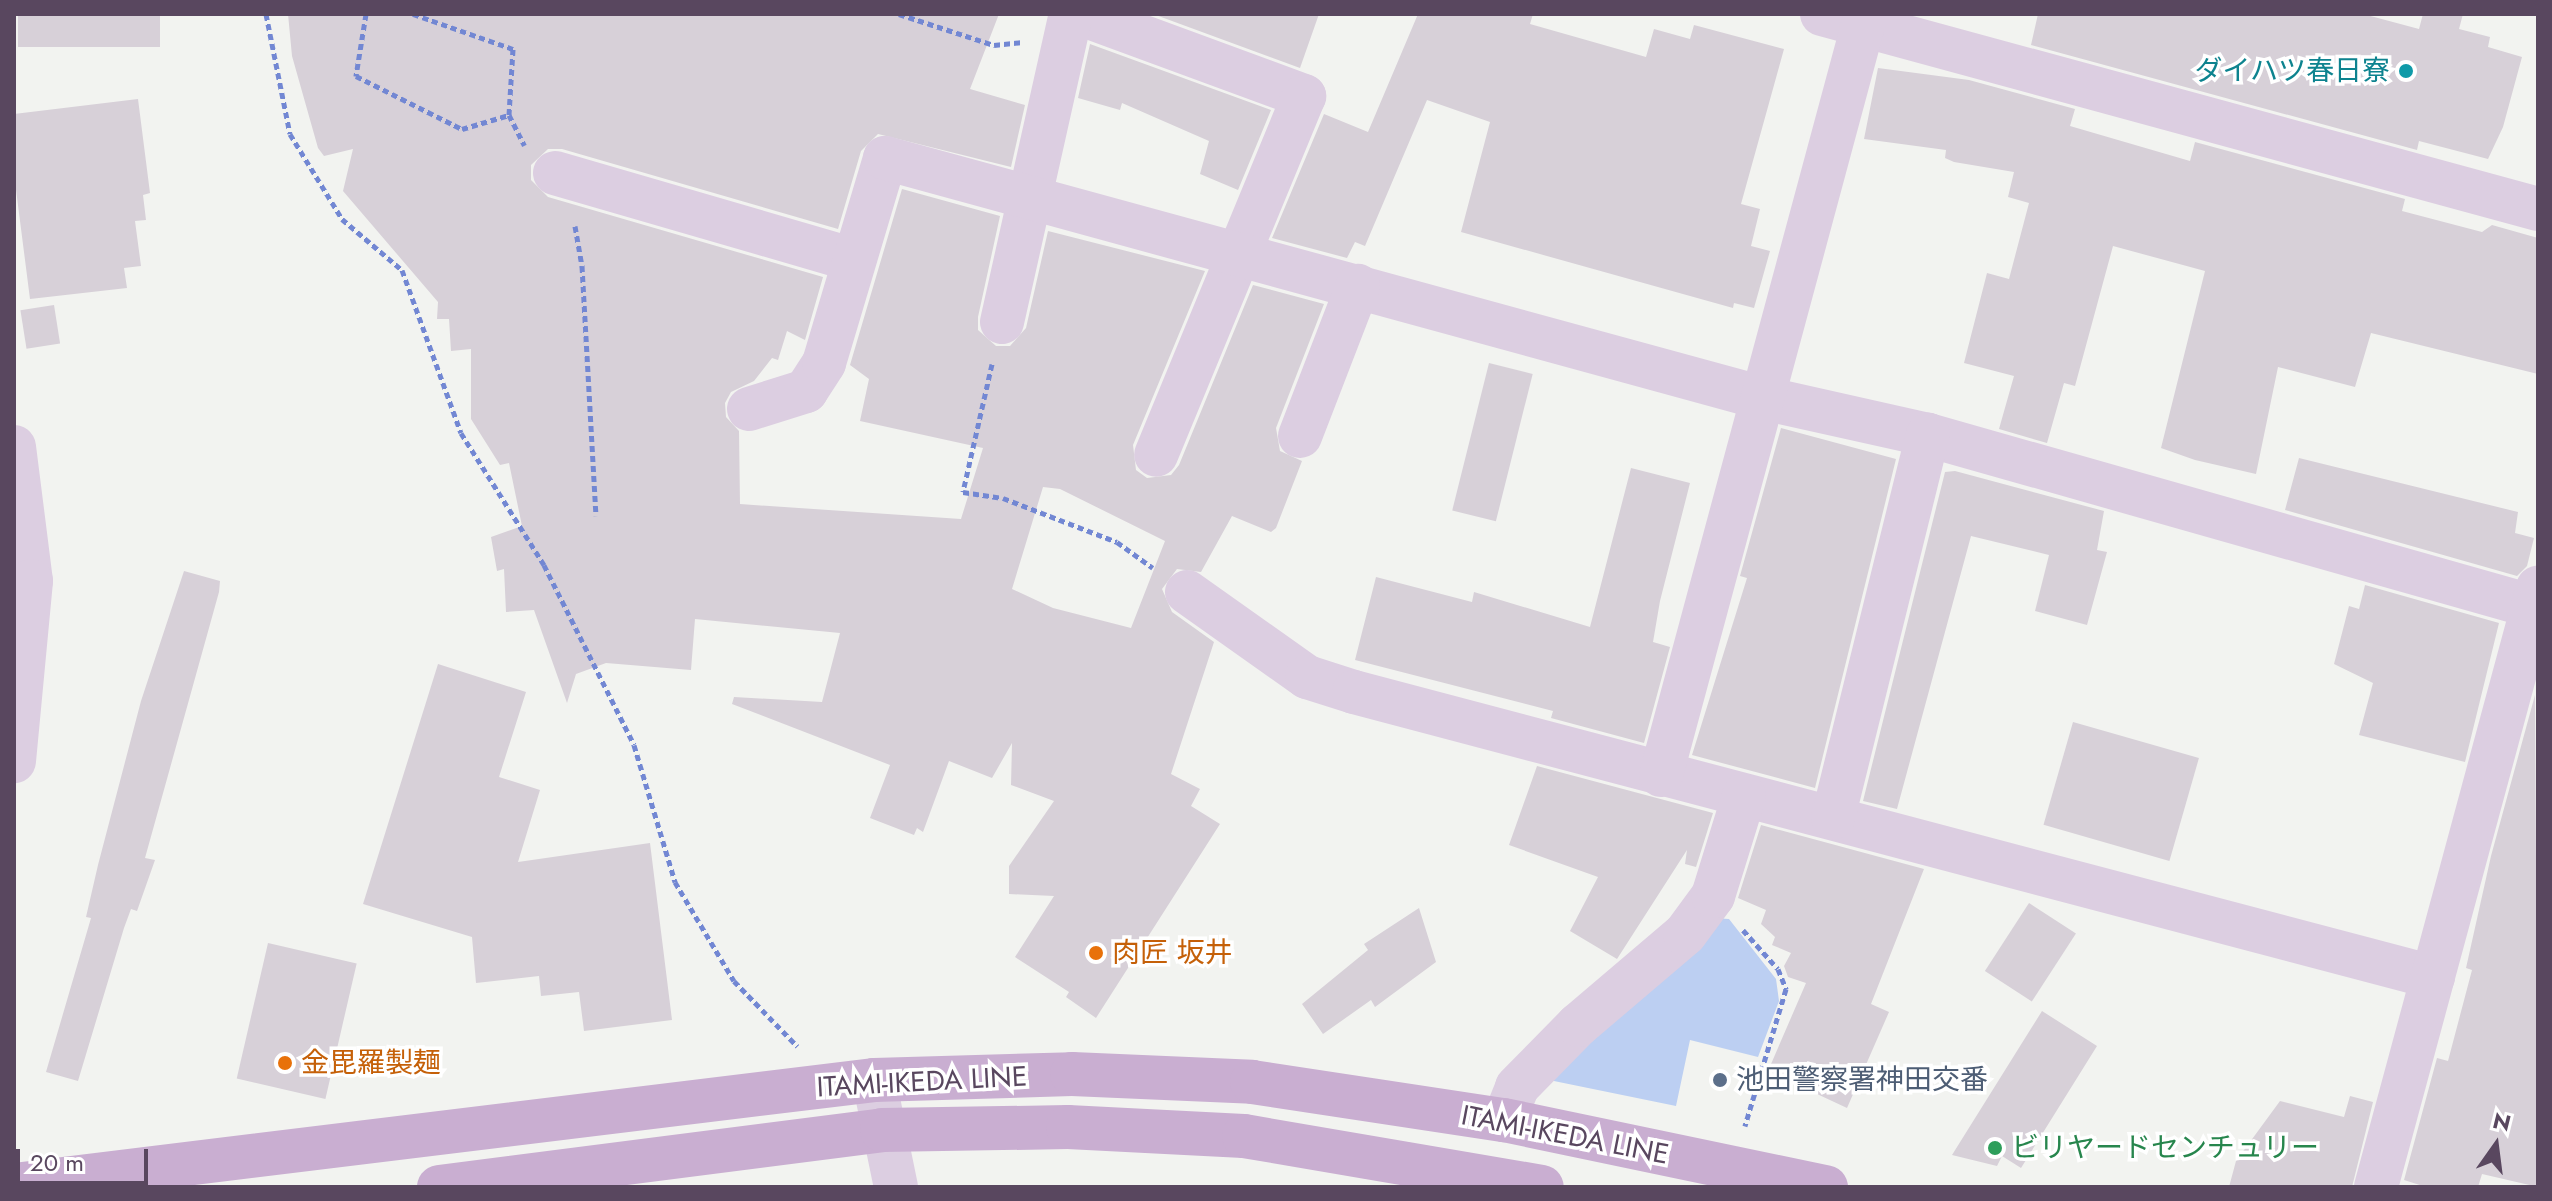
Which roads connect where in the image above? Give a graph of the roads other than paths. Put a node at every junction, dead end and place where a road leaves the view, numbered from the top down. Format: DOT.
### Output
graph roads {
  1 [pos="1822,14"];
  2 [pos="1865,20"];
  3 [pos="1072,22"];
  4 [pos="555,173"];
  5 [pos="1032,200"];
  6 [pos="2538,209"];
  7 [pos="1241,256"];
  8 [pos="854,260"];
  9 [pos="1358,286"];
  10 [pos="1002,322"];
  11 [pos="1763,398"];
  12 [pos="749,409"];
  13 [pos="1928,435"];
  14 [pos="1300,436"];
  15 [pos="14,447"];
  16 [pos="1156,455"];
  17 [pos="1187,592"];
  18 [pos="2536,601"];
  19 [pos="14,761"];
  20 [pos="1661,775"];
  21 [pos="1744,796"];
  22 [pos="1833,818"];
  23 [pos="2433,977"];
  24 [pos="874,1080"];
  25 [pos="1504,1120"];
  26 [pos="882,1130"];
  27 [pos="1401,1173"];
  28 [pos="14,1185"];
  29 [pos="439,1187"];
  30 [pos="896,1187"];
  31 [pos="1542,1187"];
  32 [pos="1826,1187"];
  33 [pos="2376,1187"];
  1 -- 2 [label="street"];
  2 -- 6 [label="street"];
  2 -- 11 [label="street"];
  3 -- 5 [label="street"];
  3 -- 7 [label="street"];
  4 -- 8 [label="street"];
  5 -- 7 [label="street"];
  5 -- 8 [label="street"];
  5 -- 10 [label="street"];
  7 -- 9 [label="street"];
  7 -- 16 [label="street"];
  8 -- 12 [label="street"];
  9 -- 11 [label="street"];
  9 -- 14 [label="street"];
  11 -- 13 [label="street"];
  11 -- 20 [label="street"];
  13 -- 18 [label="street"];
  13 -- 22 [label="street"];
  15 -- 19 [label="street"];
  17 -- 20 [label="street"];
  18 -- 23 [label="street"];
  20 -- 21 [label="street"];
  21 -- 22 [label="street"];
  21 -- 25 [label="street"];
  22 -- 23 [label="street"];
  23 -- 33 [label="street"];
  24 -- 25 [label="main road, ITAMI-IKEDA LINE"];
  24 -- 26 [label="street"];
  24 -- 28 [label="main road, ITAMI-IKEDA LINE"];
  25 -- 32 [label="main road, ITAMI-IKEDA LINE"];
  26 -- 27 [label="main road, ITAMI-IKEDA LINE"];
  26 -- 29 [label="main road, ITAMI-IKEDA LINE"];
  26 -- 30 [label="street"];
  27 -- 31 [label="main road, ITAMI-IKEDA LINE"];
}
